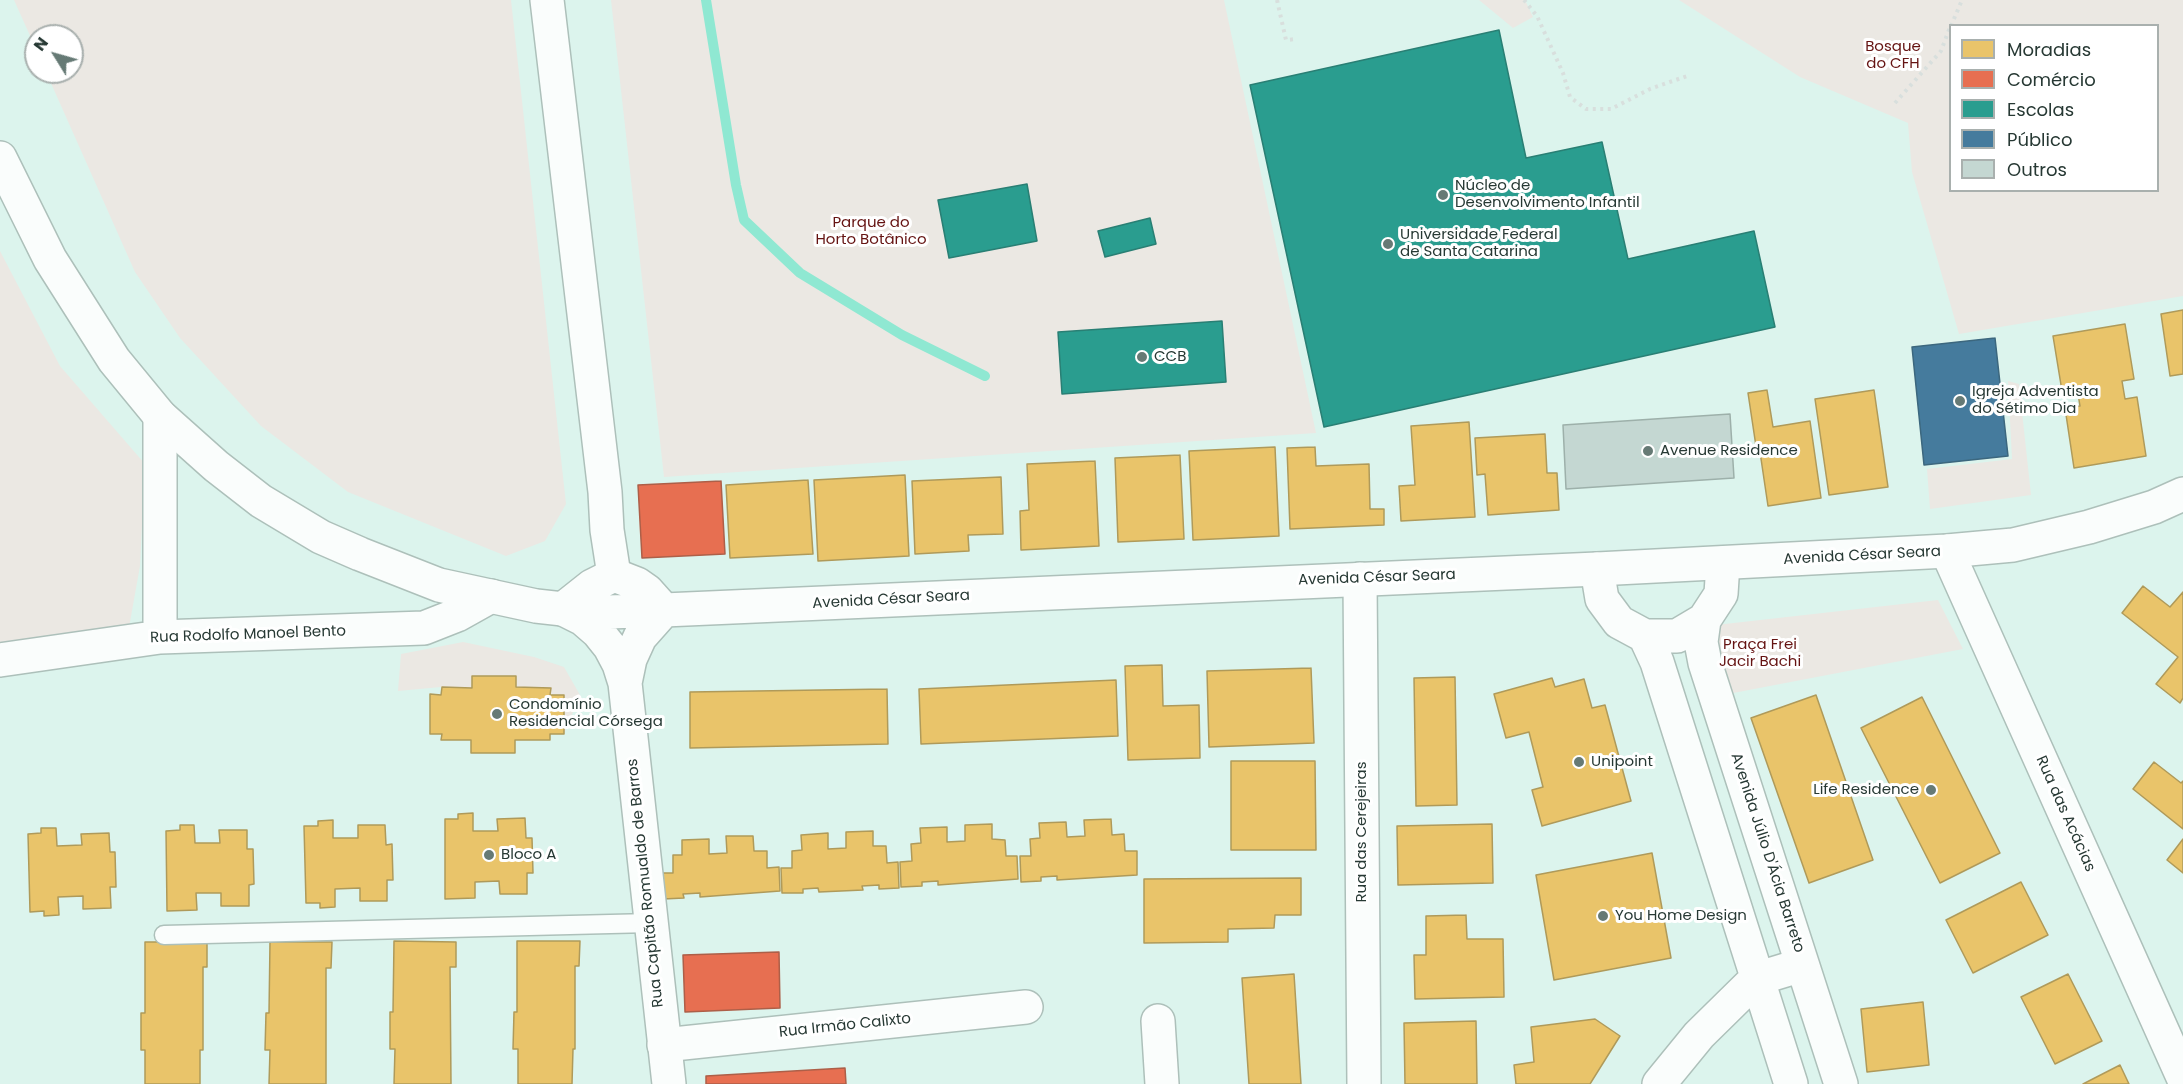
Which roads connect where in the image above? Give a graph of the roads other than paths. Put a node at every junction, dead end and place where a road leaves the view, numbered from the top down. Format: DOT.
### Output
graph roads {
  1 [pos="548,0"];
  2 [pos="0,158"];
  3 [pos="160,416"];
  4 [pos="2183,494"];
  5 [pos="1947,551"];
  6 [pos="1723,563"];
  7 [pos="1597,569"];
  8 [pos="614,575"];
  9 [pos="1360,579"];
  10 [pos="491,596"];
  11 [pos="563,609"];
  12 [pos="664,610"];
  13 [pos="1704,620"];
  14 [pos="619,624"];
  15 [pos="1645,636"];
  16 [pos="160,637"];
  17 [pos="0,660"];
  18 [pos="625,683"];
  19 [pos="651,923"];
  20 [pos="164,935"];
  21 [pos="1802,965"];
  22 [pos="1756,979"];
  23 [pos="1026,1006"];
  24 [pos="1158,1020"];
  25 [pos="664,1045"];
  26 [pos="2183,1077"];
  27 [pos="669,1084"];
  28 [pos="1162,1084"];
  29 [pos="1364,1084"];
  30 [pos="1659,1084"];
  31 [pos="1791,1084"];
  32 [pos="1841,1084"];
  1 -- 8 [label="street"];
  2 -- 3 [label="street"];
  3 -- 10 [label="street"];
  3 -- 16 [label="street"];
  4 -- 5 [label="street, Avenida César Seara"];
  5 -- 6 [label="street, Avenida César Seara"];
  5 -- 26 [label="street, Rua das Acácias"];
  6 -- 7 [label="street, Avenida César Seara"];
  6 -- 13 [label="street"];
  7 -- 9 [label="street, Avenida César Seara"];
  7 -- 15 [label="street"];
  8 -- 11 [label="street"];
  8 -- 12 [label="street"];
  8 -- 14 [label="lane"];
  9 -- 12 [label="street, Avenida César Seara"];
  9 -- 29 [label="street, Rua das Cerejeiras"];
  10 -- 11 [label="street"];
  10 -- 16 [label="street, Rua Rodolfo Manoel Bento"];
  11 -- 14 [label="street, Avenida César Seara"];
  11 -- 18 [label="street, Rua Capitão Romualdo de Barros"];
  12 -- 14 [label="street, Avenida César Seara"];
  12 -- 18 [label="street, Rua Capitão Romualdo de Barros"];
  13 -- 15 [label="street"];
  13 -- 21 [label="street, Avenida Júlio D'Ácia Barreto"];
  14 -- 18 [label="lane"];
  15 -- 22 [label="street"];
  16 -- 17 [label="street, Rua Rodolfo Manoel Bento"];
  18 -- 19 [label="street, Rua Capitão Romualdo de Barros"];
  19 -- 20 [label="lane"];
  19 -- 25 [label="street, Rua Capitão Romualdo de Barros"];
  21 -- 22 [label="street"];
  21 -- 32 [label="street, Avenida Júlio D'Ácia Barreto"];
  22 -- 30 [label="street"];
  22 -- 31 [label="street"];
  23 -- 25 [label="street, Rua Irmão Calixto"];
  24 -- 28 [label="street"];
  25 -- 27 [label="street, Rua Capitão Romualdo de Barros"];
}
